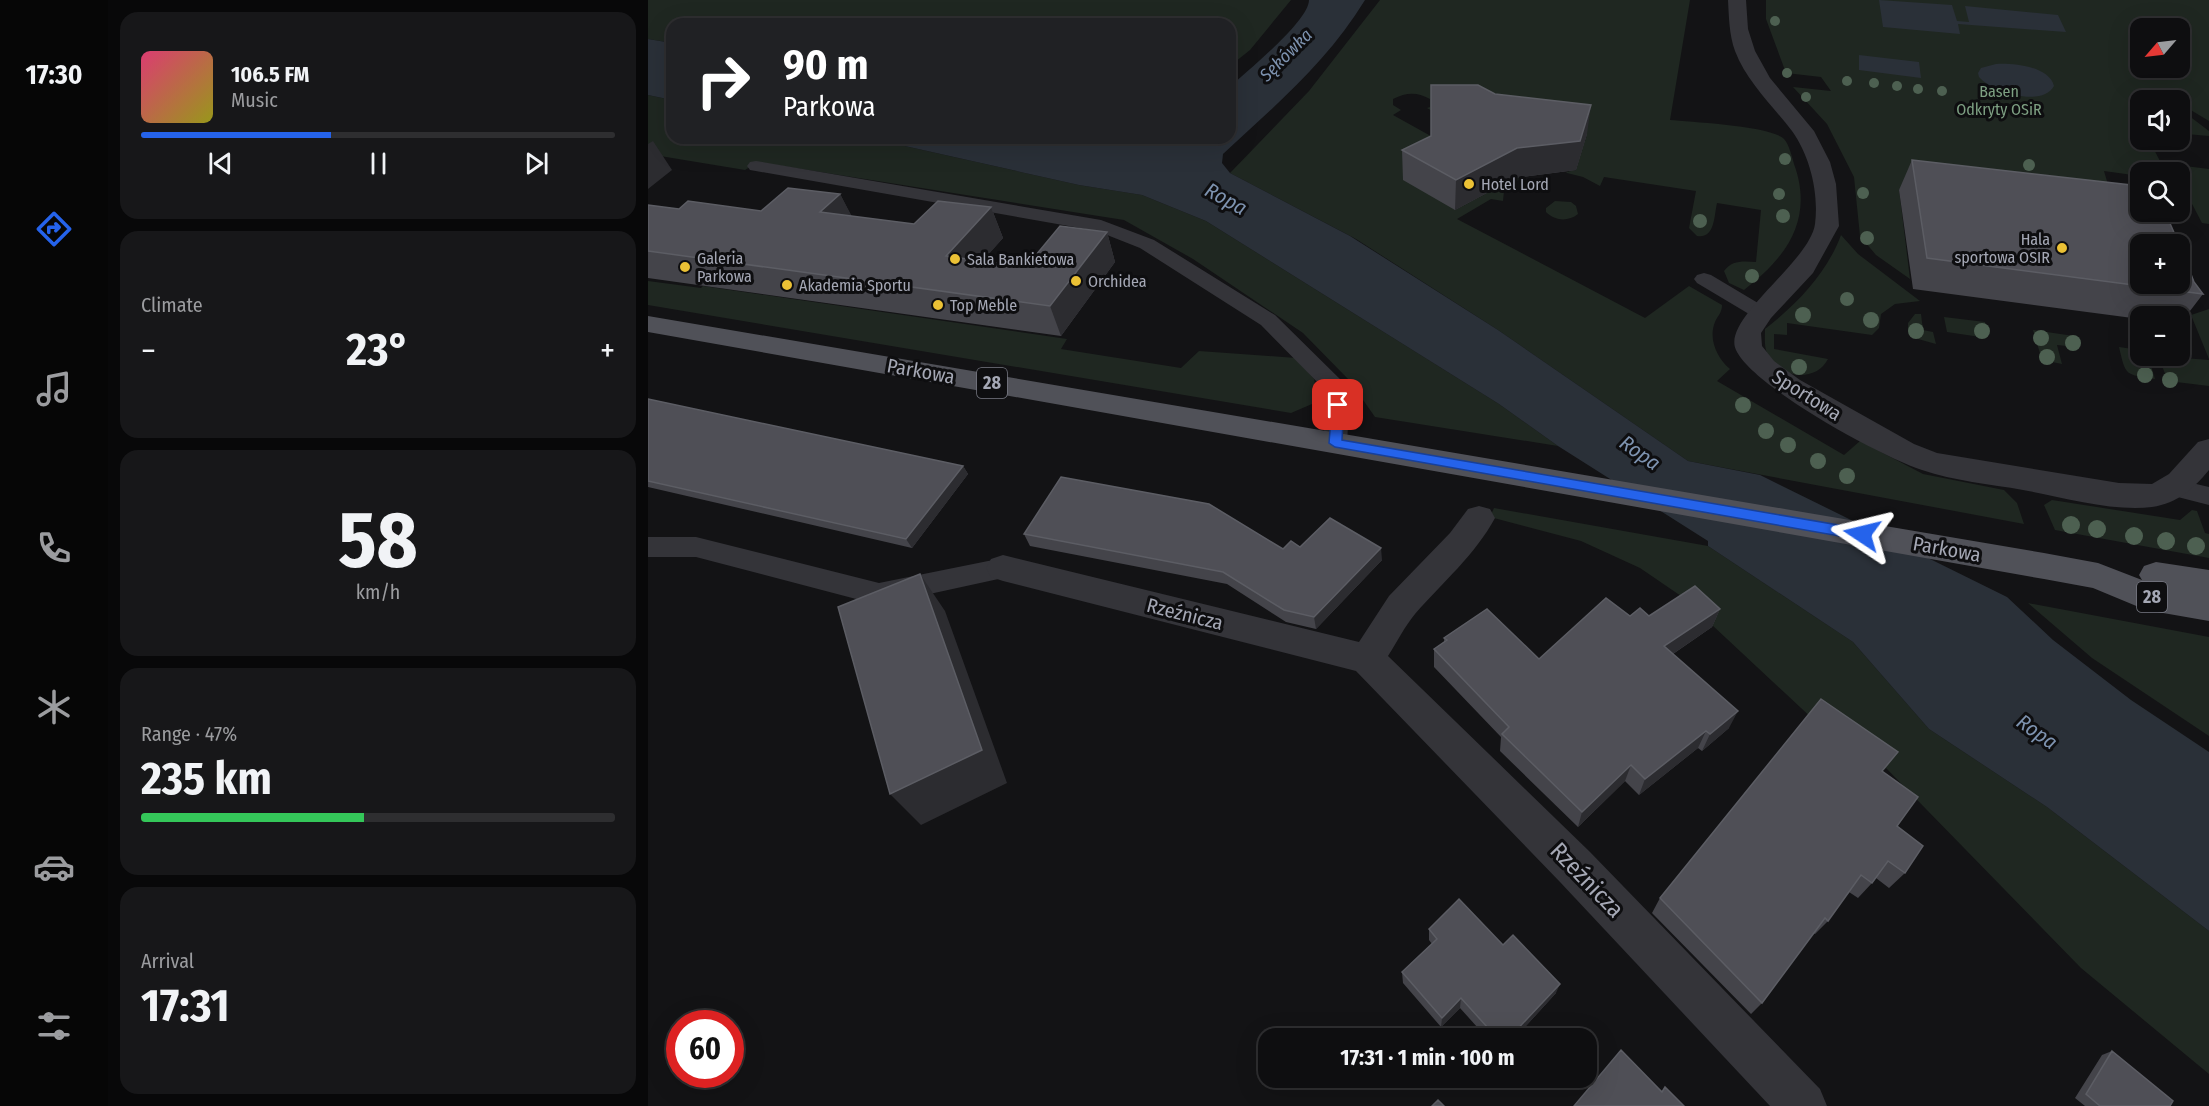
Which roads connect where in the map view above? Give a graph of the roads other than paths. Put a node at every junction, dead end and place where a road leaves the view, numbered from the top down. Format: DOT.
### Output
graph roads {
  1 [pos="1737,0"];
  2 [pos="756,166"];
  3 [pos="1704,279"];
  4 [pos="1761,313"];
  5 [pos="648,324"];
  6 [pos="1335,443"];
  7 [pos="2209,450"];
  8 [pos="2175,488"];
  9 [pos="2209,496"];
  10 [pos="1479,518"];
  11 [pos="648,547"];
  12 [pos="1003,568"];
  13 [pos="2098,576"];
  14 [pos="2209,584"];
  15 [pos="2209,607"];
  16 [pos="1367,659"];
  17 [pos="1803,1106"];
  1 -- 4 [label="street, Sportowa"];
  2 -- 6 [label="lane"];
  3 -- 4 [label="lane"];
  4 -- 8 [label="street, Sportowa"];
  5 -- 6 [label="main road, Parkowa / 28"];
  6 -- 13 [label="main road, Parkowa / 28"];
  7 -- 8 [label="street"];
  8 -- 9 [label="lane"];
  10 -- 16 [label="street"];
  11 -- 12 [label="lane"];
  12 -- 16 [label="street, Rzeźnicza"];
  13 -- 14 [label="main road, Parkowa / 28"];
  13 -- 15 [label="main road, Parkowa / 28"];
  16 -- 17 [label="street, Rzeźnicza"];
}
